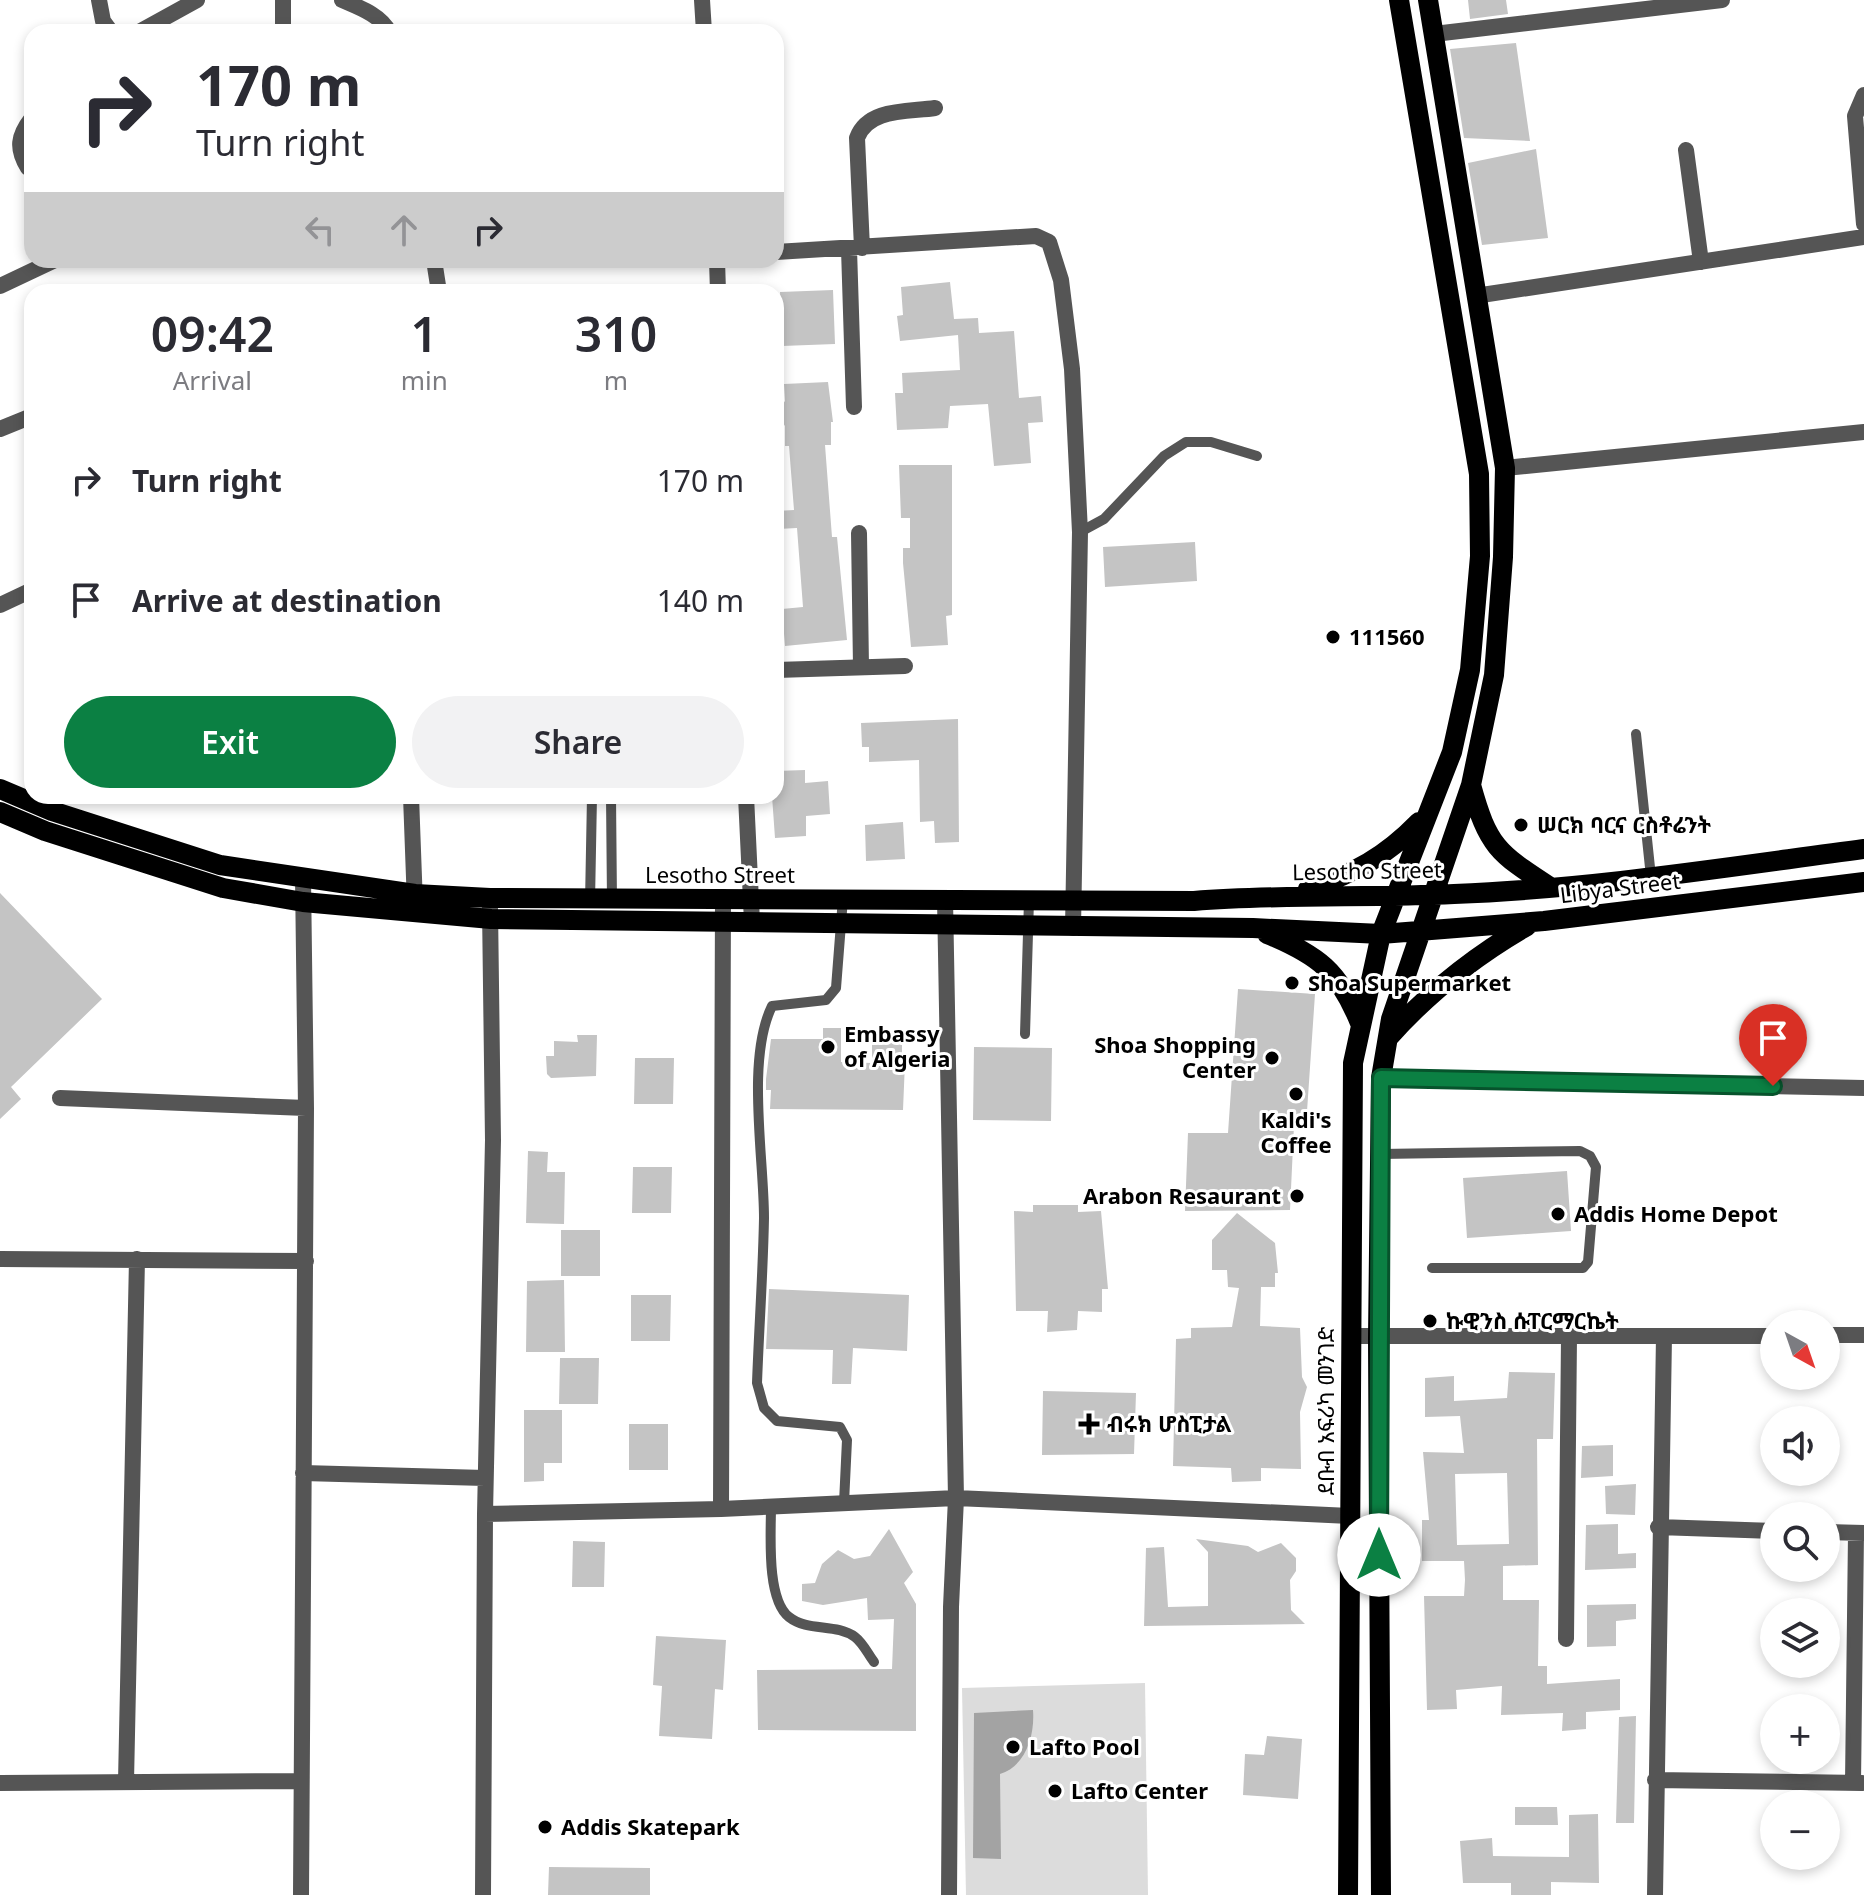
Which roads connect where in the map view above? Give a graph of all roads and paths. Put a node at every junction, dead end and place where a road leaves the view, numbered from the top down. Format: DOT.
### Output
graph roads {
  1 [pos="99,0"];
  2 [pos="197,0"];
  3 [pos="283,0"];
  4 [pos="342,0"];
  5 [pos="702,0"];
  6 [pos="1399,0"];
  7 [pos="1428,0"];
  8 [pos="1722,0"];
  9 [pos="105,24"];
  10 [pos="154,24"];
  11 [pos="283,24"];
  12 [pos="385,24"];
  13 [pos="704,24"];
  14 [pos="1434,34"];
  15 [pos="1864,95"];
  16 [pos="935,108"];
  17 [pos="24,128"];
  18 [pos="1686,150"];
  19 [pos="24,162"];
  20 [pos="1864,224"];
  21 [pos="1864,237"];
  22 [pos="855,248"];
  23 [pos="784,252"];
  24 [pos="1701,262"];
  25 [pos="38,268"];
  26 [pos="0,286"];
  27 [pos="1475,296"];
  28 [pos="854,407"];
  29 [pos="24,419"];
  30 [pos="0,429"];
  31 [pos="1864,432"];
  32 [pos="1257,456"];
  33 [pos="1505,468"];
  34 [pos="1080,532"];
  35 [pos="859,533"];
  36 [pos="24,594"];
  37 [pos="0,605"];
  38 [pos="905,666"];
  39 [pos="861,667"];
  40 [pos="784,670"];
  41 [pos="1636,734"];
  42 [pos="1471,785"];
  43 [pos="0,789"];
  44 [pos="20,798"];
  45 [pos="24,799"];
  46 [pos="38,804"];
  47 [pos="411,804"];
  48 [pos="592,804"];
  49 [pos="611,804"];
  50 [pos="746,804"];
  51 [pos="1427,813"];
  52 [pos="2,816"];
  53 [pos="1864,849"];
  54 [pos="1651,877"];
  55 [pos="303,878"];
  56 [pos="1864,882"];
  57 [pos="1550,887"];
  58 [pos="1394,894"];
  59 [pos="1431,894"];
  60 [pos="1454,894"];
  61 [pos="1288,896"];
  62 [pos="723,897"];
  63 [pos="490,898"];
  64 [pos="751,898"];
  65 [pos="843,898"];
  66 [pos="945,899"];
  67 [pos="1075,899"];
  68 [pos="1029,900"];
  69 [pos="303,902"];
  70 [pos="415,904"];
  71 [pos="590,910"];
  72 [pos="612,910"];
  73 [pos="491,919"];
  74 [pos="723,921"];
  75 [pos="752,922"];
  76 [pos="842,922"];
  77 [pos="1532,922"];
  78 [pos="944,923"];
  79 [pos="1030,926"];
  80 [pos="1073,928"];
  81 [pos="1253,928"];
  82 [pos="1421,931"];
  83 [pos="1381,934"];
  84 [pos="1360,1023"];
  85 [pos="1025,1034"];
  86 [pos="1388,1038"];
  87 [pos="1381,1078"];
  88 [pos="1864,1088"];
  89 [pos="60,1098"];
  90 [pos="306,1108"];
  91 [pos="1380,1154"];
  92 [pos="0,1259"];
  93 [pos="137,1259"];
  94 [pos="306,1261"];
  95 [pos="1432,1268"];
  96 [pos="1840,1335"];
  97 [pos="1864,1335"];
  98 [pos="1351,1336"];
  99 [pos="1664,1336"];
  100 [pos="1760,1336"];
  101 [pos="1569,1337"];
  102 [pos="1378,1338"];
  103 [pos="303,1473"];
  104 [pos="485,1478"];
  105 [pos="956,1498"];
  106 [pos="844,1503"];
  107 [pos="771,1506"];
  108 [pos="721,1509"];
  109 [pos="485,1514"];
  110 [pos="1350,1516"];
  111 [pos="1658,1527"];
  112 [pos="1760,1531"];
  113 [pos="1840,1532"];
  114 [pos="1860,1533"];
  115 [pos="1860,1622"];
  116 [pos="1566,1639"];
  117 [pos="874,1662"];
  118 [pos="1655,1780"];
  119 [pos="301,1781"];
  120 [pos="126,1782"];
  121 [pos="0,1783"];
  122 [pos="1859,1783"];
  123 [pos="301,1895"];
  124 [pos="483,1895"];
  125 [pos="949,1895"];
  126 [pos="1348,1895"];
  127 [pos="1381,1895"];
  128 [pos="1655,1895"];
  1 -- 9 [label="street"];
  2 -- 10 [label="street"];
  3 -- 11 [label="street"];
  4 -- 12 [label="street"];
  5 -- 13 [label="street"];
  6 -- 51 [label="main road, ደቡብ አፍሪካ መንገድ"];
  7 -- 14 [label="main road"];
  8 -- 14 [label="street"];
  14 -- 27 [label="main road"];
  15 -- 20 [label="street"];
  16 -- 22 [label="street"];
  17 -- 19 [label="street"];
  18 -- 24 [label="street"];
  21 -- 24 [label="street"];
  22 -- 23 [label="street"];
  22 -- 28 [label="street"];
  22 -- 34 [label="street"];
  24 -- 27 [label="street"];
  25 -- 26 [label="street"];
  27 -- 33 [label="main road"];
  29 -- 30 [label="street"];
  31 -- 33 [label="street"];
  32 -- 34 [label="lane"];
  33 -- 42 [label="main road"];
  34 -- 67 [label="street"];
  35 -- 39 [label="street"];
  36 -- 37 [label="street"];
  38 -- 39 [label="street"];
  39 -- 40 [label="street"];
  41 -- 54 [label="lane"];
  42 -- 57 [label="main road"];
  42 -- 59 [label="main road"];
  43 -- 44 [label="main road, Lesotho Street"];
  44 -- 45 [label="main road, Lesotho Street"];
  44 -- 52 [label="lane"];
  46 -- 55 [label="main road, Lesotho Street"];
  47 -- 70 [label="street"];
  48 -- 71 [label="lane"];
  49 -- 72 [label="lane"];
  50 -- 64 [label="street"];
  51 -- 58 [label="main road, ደቡብ አፍሪካ መንገድ"];
  51 -- 61 [label="main road"];
  52 -- 69 [label="main road, Lesotho Street"];
  53 -- 54 [label="main road, Libya Street"];
  54 -- 57 [label="main road, Libya Street"];
  55 -- 69 [label="street"];
  55 -- 70 [label="main road, Lesotho Street"];
  56 -- 77 [label="main road, Libya Street"];
  57 -- 60 [label="main road, Libya Street"];
  58 -- 59 [label="main road, Lesotho Street"];
  58 -- 61 [label="main road, Lesotho Street"];
  58 -- 83 [label="main road, ደቡብ አፍሪካ መንገድ"];
  59 -- 60 [label="main road, Lesotho Street"];
  59 -- 82 [label="main road"];
  61 -- 67 [label="main road, Lesotho Street"];
  62 -- 64 [label="main road, Lesotho Street"];
  62 -- 72 [label="main road, Lesotho Street"];
  62 -- 74 [label="street"];
  63 -- 70 [label="main road, Lesotho Street"];
  63 -- 71 [label="main road, Lesotho Street"];
  63 -- 73 [label="street"];
  64 -- 65 [label="main road, Lesotho Street"];
  64 -- 75 [label="street"];
  65 -- 66 [label="main road, Lesotho Street"];
  65 -- 76 [label="lane"];
  66 -- 68 [label="main road, Lesotho Street"];
  66 -- 78 [label="street"];
  67 -- 68 [label="main road, Lesotho Street"];
  67 -- 80 [label="street"];
  68 -- 79 [label="lane"];
  69 -- 70 [label="main road, Lesotho Street"];
  69 -- 90 [label="street"];
  70 -- 73 [label="main road, Lesotho Street"];
  71 -- 72 [label="main road, Lesotho Street"];
  71 -- 73 [label="main road, Lesotho Street"];
  72 -- 74 [label="main road, Lesotho Street"];
  73 -- 104 [label="street"];
  74 -- 75 [label="main road, Lesotho Street"];
  74 -- 108 [label="street"];
  75 -- 76 [label="main road, Lesotho Street"];
  76 -- 78 [label="main road, Lesotho Street"];
  76 -- 106 [label="lane"];
  77 -- 82 [label="main road, Libya Street"];
  77 -- 86 [label="main road"];
  78 -- 79 [label="main road, Lesotho Street"];
  78 -- 105 [label="street"];
  79 -- 80 [label="main road, Lesotho Street"];
  79 -- 85 [label="lane"];
  80 -- 81 [label="main road, Lesotho Street"];
  81 -- 83 [label="main road, Lesotho Street"];
  81 -- 84 [label="main road"];
  82 -- 83 [label="main road, Libya Street"];
  82 -- 86 [label="main road"];
  83 -- 84 [label="main road, ደቡብ አፍሪካ መንገድ"];
  84 -- 98 [label="main road, ደቡብ አፍሪካ መንገድ"];
  86 -- 87 [label="main road"];
  87 -- 88 [label="street"];
  87 -- 91 [label="main road"];
  89 -- 90 [label="street"];
  90 -- 94 [label="street"];
  91 -- 95 [label="lane"];
  91 -- 102 [label="main road"];
  92 -- 93 [label="street"];
  93 -- 94 [label="street"];
  93 -- 120 [label="street"];
  94 -- 103 [label="street"];
  96 -- 97 [label="street"];
  98 -- 102 [label="street"];
  98 -- 110 [label="main road, ደቡብ አፍሪካ መንገድ"];
  99 -- 100 [label="street"];
  99 -- 101 [label="street"];
  99 -- 111 [label="street"];
  101 -- 102 [label="street"];
  101 -- 116 [label="street"];
  102 -- 127 [label="main road"];
  103 -- 104 [label="street"];
  103 -- 119 [label="street"];
  104 -- 109 [label="street"];
  105 -- 106 [label="street"];
  105 -- 110 [label="street"];
  105 -- 125 [label="street"];
  106 -- 107 [label="street"];
  107 -- 108 [label="street"];
  107 -- 117 [label="lane"];
  108 -- 109 [label="street"];
  109 -- 124 [label="street"];
  110 -- 126 [label="main road, ደቡብ አፍሪካ መንገድ"];
  111 -- 112 [label="street"];
  111 -- 118 [label="street"];
  113 -- 114 [label="street"];
  114 -- 115 [label="street"];
  115 -- 122 [label="street"];
  118 -- 122 [label="street"];
  118 -- 128 [label="street"];
  119 -- 120 [label="street"];
  119 -- 123 [label="street"];
  120 -- 121 [label="street"];
}
